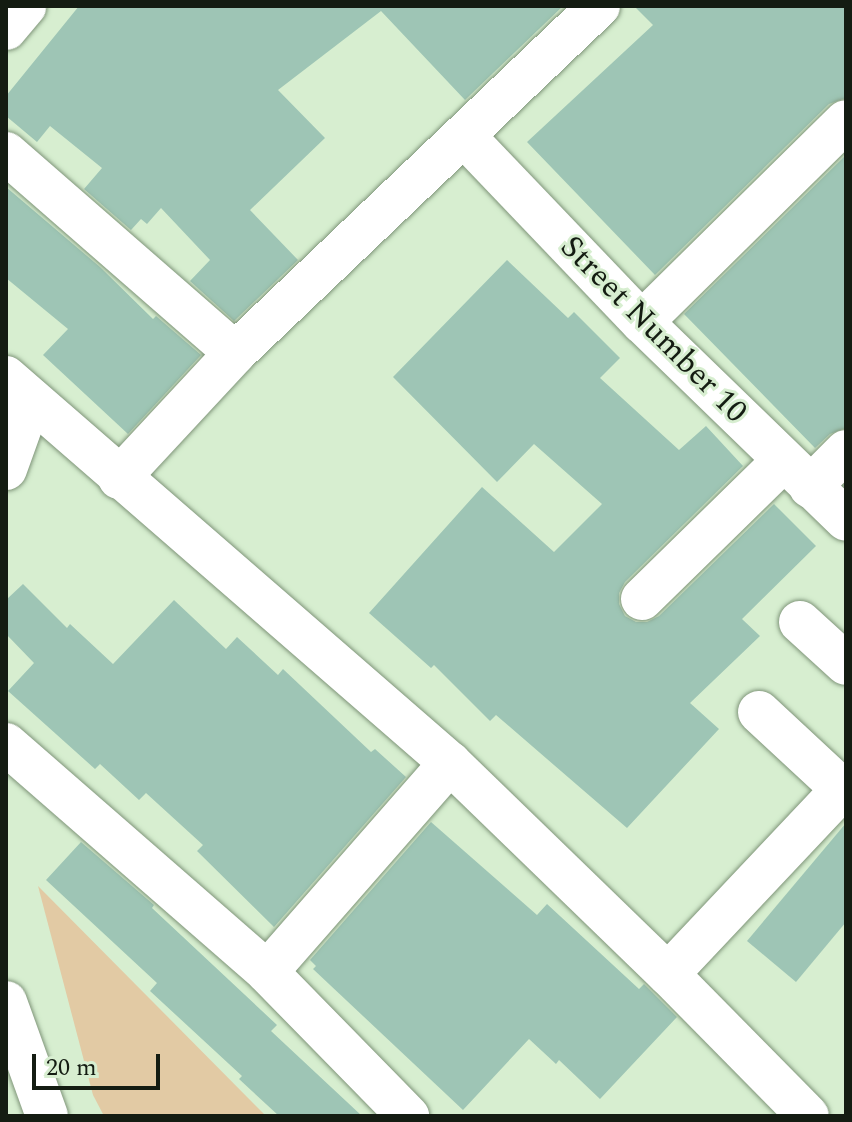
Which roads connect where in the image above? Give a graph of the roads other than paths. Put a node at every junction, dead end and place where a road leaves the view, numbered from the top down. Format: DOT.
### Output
graph roads {
  1 [pos="25,6"];
  2 [pos="599,6"];
  3 [pos="6,29"];
  4 [pos="846,121"];
  5 [pos="464,136"];
  6 [pos="6,153"];
  7 [pos="642,322"];
  8 [pos="235,353"];
  9 [pos="18,388"];
  10 [pos="846,451"];
  11 [pos="6,469"];
  12 [pos="796,474"];
  13 [pos="119,478"];
  14 [pos="846,520"];
  15 [pos="642,599"];
  16 [pos="800,622"];
  17 [pos="846,664"];
  18 [pos="759,712"];
  19 [pos="6,744"];
  20 [pos="450,763"];
  21 [pos="844,787"];
  22 [pos="267,972"];
  23 [pos="668,974"];
  24 [pos="6,1002"];
  25 [pos="47,1116"];
  26 [pos="408,1116"];
  27 [pos="808,1116"];
  1 -- 3 [label="street"];
  2 -- 5 [label="street"];
  4 -- 7 [label="street"];
  5 -- 7 [label="street, Street Number 10"];
  5 -- 8 [label="street"];
  6 -- 8 [label="street"];
  7 -- 12 [label="street, Street Number 10"];
  8 -- 13 [label="street"];
  9 -- 11 [label="street"];
  9 -- 13 [label="street"];
  10 -- 12 [label="street"];
  12 -- 14 [label="street, Street Number 10"];
  12 -- 15 [label="street"];
  13 -- 20 [label="street"];
  16 -- 17 [label="street"];
  18 -- 21 [label="street"];
  19 -- 22 [label="street"];
  20 -- 22 [label="street"];
  20 -- 23 [label="street"];
  21 -- 23 [label="street"];
  22 -- 26 [label="street"];
  23 -- 27 [label="street"];
  24 -- 25 [label="street"];
}
